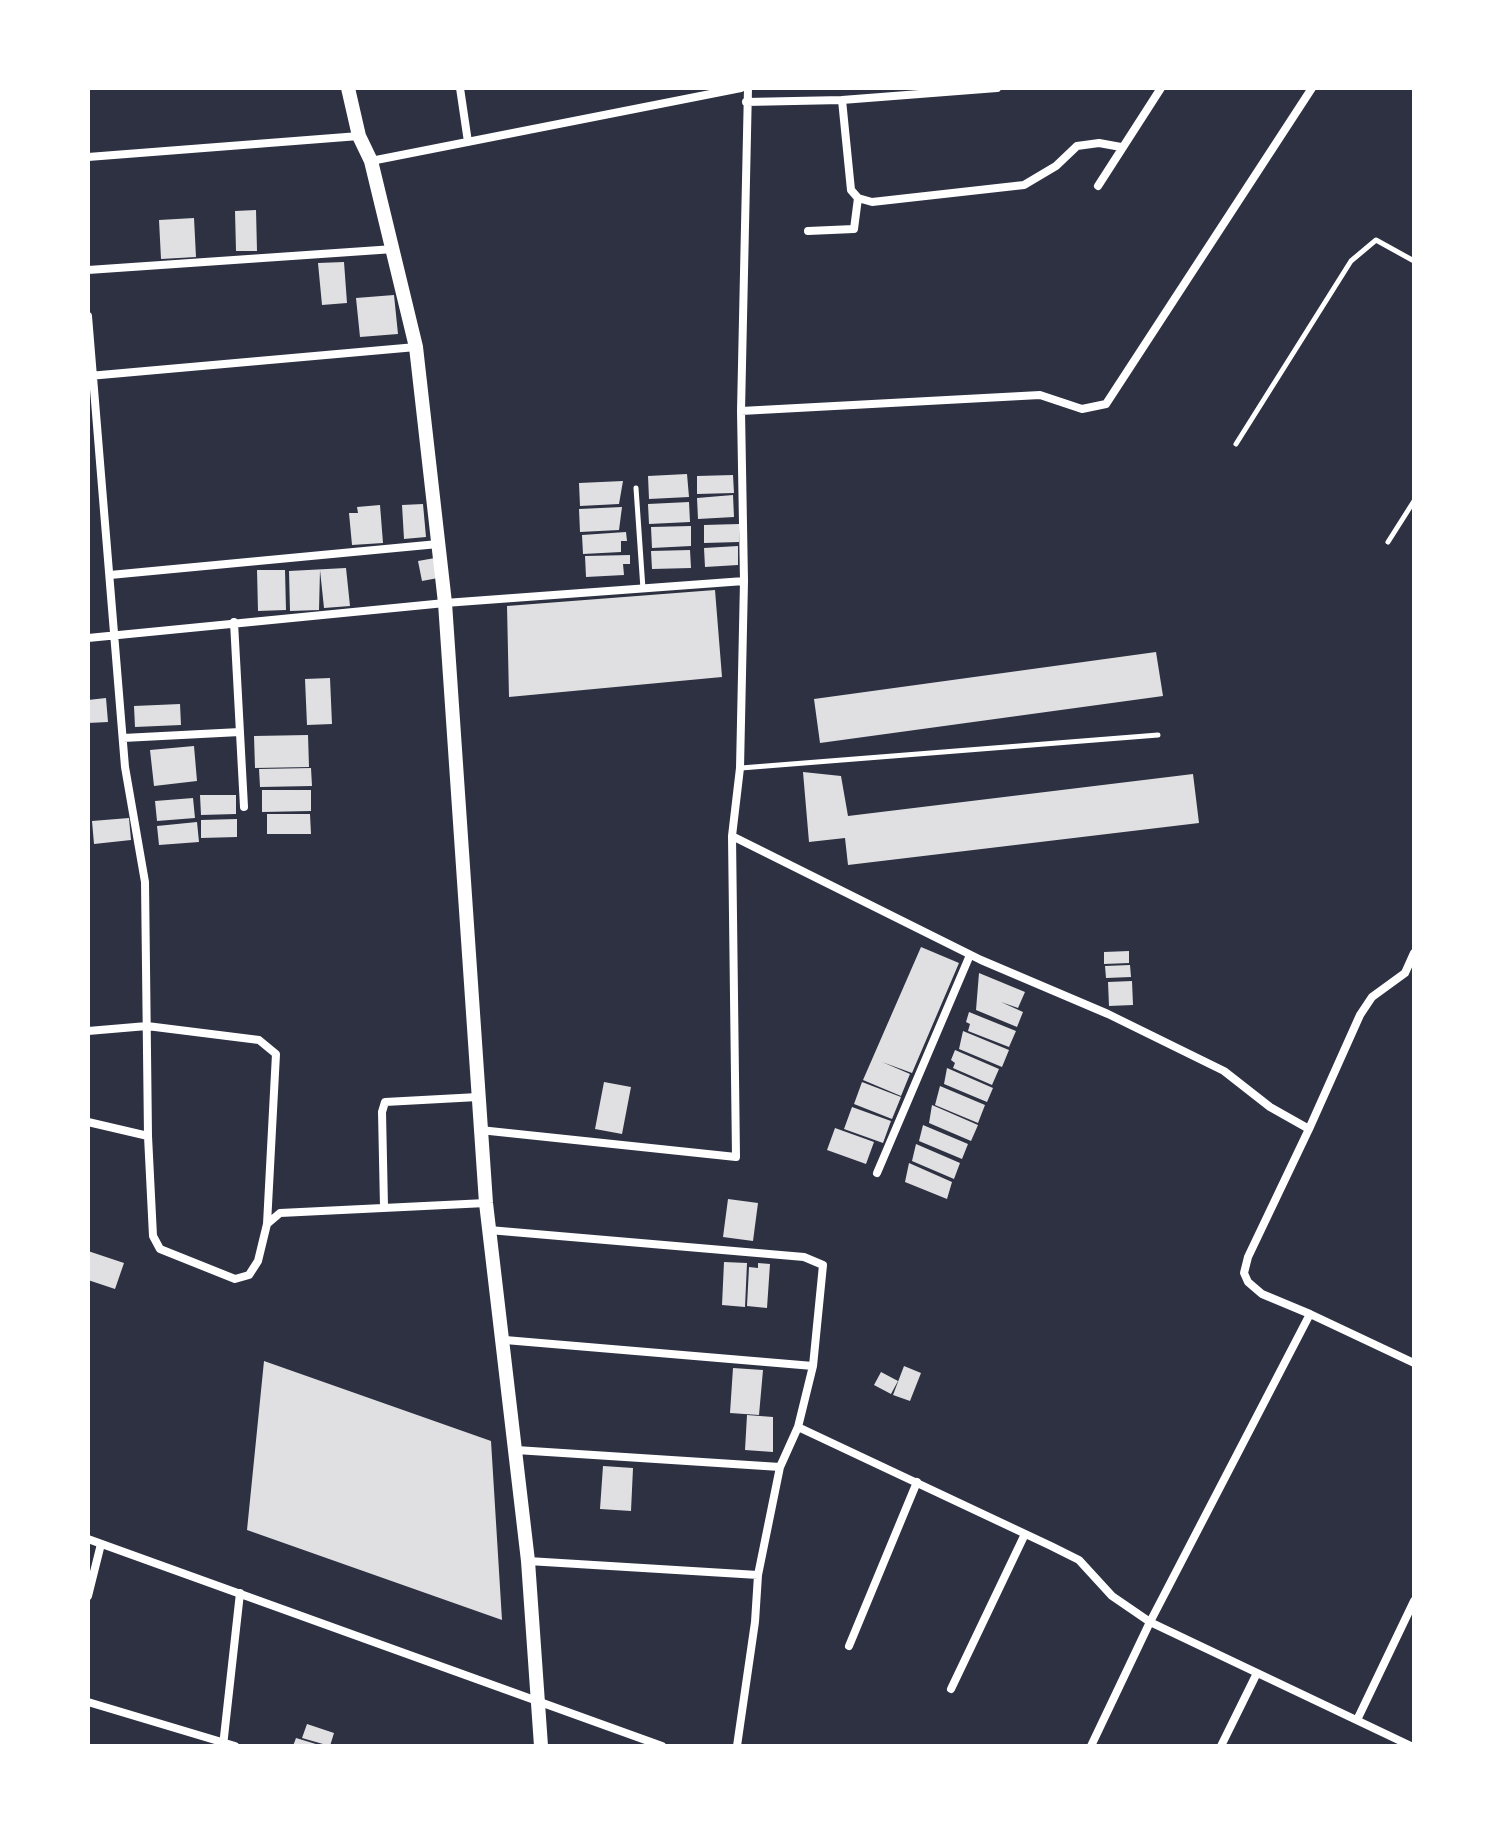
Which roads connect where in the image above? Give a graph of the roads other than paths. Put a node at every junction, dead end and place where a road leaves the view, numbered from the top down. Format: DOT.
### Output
graph roads {
  1 [pos="348,88"];
  2 [pos="460,88"];
  3 [pos="741,88"];
  4 [pos="748,88"];
  5 [pos="997,88"];
  6 [pos="1161,88"];
  7 [pos="1312,88"];
  8 [pos="842,100"];
  9 [pos="746,102"];
  10 [pos="359,136"];
  11 [pos="468,142"];
  12 [pos="1121,147"];
  13 [pos="88,157"];
  14 [pos="371,161"];
  15 [pos="1098,186"];
  16 [pos="858,198"];
  17 [pos="808,231"];
  18 [pos="395,249"];
  19 [pos="1414,261"];
  20 [pos="88,270"];
  21 [pos="88,316"];
  22 [pos="416,347"];
  23 [pos="91,376"];
  24 [pos="741,411"];
  25 [pos="1236,444"];
  26 [pos="636,488"];
  27 [pos="1414,501"];
  28 [pos="1388,542"];
  29 [pos="438,544"];
  30 [pos="110,575"];
  31 [pos="744,581"];
  32 [pos="643,589"];
  33 [pos="445,603"];
  34 [pos="234,622"];
  35 [pos="114,635"];
  36 [pos="88,638"];
  37 [pos="240,732"];
  38 [pos="1158,735"];
  39 [pos="123,738"];
  40 [pos="740,768"];
  41 [pos="244,807"];
  42 [pos="732,836"];
  43 [pos="1414,953"];
  44 [pos="970,955"];
  45 [pos="1405,973"];
  46 [pos="1414,978"];
  47 [pos="147,1026"];
  48 [pos="88,1031"];
  49 [pos="478,1097"];
  50 [pos="88,1122"];
  51 [pos="1309,1129"];
  52 [pos="480,1130"];
  53 [pos="148,1136"];
  54 [pos="877,1173"];
  55 [pos="486,1203"];
  56 [pos="384,1207"];
  57 [pos="267,1224"];
  58 [pos="489,1230"];
  59 [pos="1310,1314"];
  60 [pos="505,1340"];
  61 [pos="1414,1363"];
  62 [pos="813,1366"];
  63 [pos="798,1427"];
  64 [pos="516,1450"];
  65 [pos="780,1467"];
  66 [pos="917,1482"];
  67 [pos="1025,1534"];
  68 [pos="88,1539"];
  69 [pos="101,1544"];
  70 [pos="528,1561"];
  71 [pos="758,1575"];
  72 [pos="240,1593"];
  73 [pos="88,1596"];
  74 [pos="1414,1601"];
  75 [pos="1150,1622"];
  76 [pos="849,1646"];
  77 [pos="1257,1673"];
  78 [pos="951,1689"];
  79 [pos="88,1702"];
  80 [pos="538,1703"];
  81 [pos="1357,1720"];
  82 [pos="223,1744"];
  83 [pos="235,1746"];
  84 [pos="541,1746"];
  85 [pos="662,1746"];
  86 [pos="737,1746"];
  87 [pos="1091,1746"];
  88 [pos="1221,1746"];
  89 [pos="1411,1746"];
  1 -- 10 [label="street"];
  2 -- 11 [label="street"];
  3 -- 11 [label="street"];
  4 -- 9 [label="street"];
  5 -- 8 [label="street"];
  6 -- 12 [label="street"];
  7 -- 24 [label="street"];
  8 -- 9 [label="street"];
  8 -- 16 [label="street"];
  9 -- 24 [label="street"];
  10 -- 13 [label="street"];
  10 -- 14 [label="street"];
  11 -- 14 [label="street"];
  12 -- 15 [label="street"];
  12 -- 16 [label="street"];
  14 -- 18 [label="street"];
  16 -- 17 [label="street"];
  18 -- 20 [label="street"];
  18 -- 22 [label="street"];
  19 -- 25 [label="lane"];
  21 -- 23 [label="street"];
  22 -- 23 [label="street"];
  22 -- 29 [label="street"];
  23 -- 30 [label="street"];
  24 -- 31 [label="street"];
  26 -- 32 [label="lane"];
  27 -- 28 [label="lane"];
  29 -- 30 [label="street"];
  29 -- 33 [label="street"];
  30 -- 35 [label="street"];
  31 -- 32 [label="street"];
  31 -- 40 [label="street"];
  32 -- 33 [label="street"];
  33 -- 34 [label="street"];
  33 -- 49 [label="street"];
  34 -- 35 [label="street"];
  34 -- 37 [label="street"];
  35 -- 36 [label="street"];
  35 -- 39 [label="street"];
  37 -- 39 [label="street"];
  37 -- 41 [label="street"];
  38 -- 40 [label="lane"];
  39 -- 47 [label="street"];
  40 -- 42 [label="street"];
  42 -- 44 [label="street"];
  42 -- 52 [label="street"];
  43 -- 45 [label="street"];
  44 -- 51 [label="street"];
  44 -- 54 [label="street"];
  45 -- 46 [label="street"];
  45 -- 51 [label="street"];
  47 -- 48 [label="street"];
  47 -- 53 [label="street"];
  47 -- 57 [label="street"];
  49 -- 52 [label="street"];
  49 -- 56 [label="street"];
  50 -- 53 [label="street"];
  51 -- 59 [label="street"];
  52 -- 55 [label="street"];
  53 -- 57 [label="street"];
  55 -- 56 [label="street"];
  55 -- 58 [label="street"];
  56 -- 57 [label="street"];
  58 -- 60 [label="street"];
  58 -- 62 [label="street"];
  59 -- 61 [label="street"];
  59 -- 75 [label="street"];
  60 -- 62 [label="street"];
  60 -- 64 [label="street"];
  62 -- 63 [label="street"];
  63 -- 65 [label="street"];
  63 -- 66 [label="street"];
  64 -- 65 [label="street"];
  64 -- 70 [label="street"];
  65 -- 71 [label="street"];
  66 -- 67 [label="street"];
  66 -- 76 [label="street"];
  67 -- 75 [label="street"];
  67 -- 78 [label="street"];
  68 -- 69 [label="street"];
  69 -- 72 [label="street"];
  69 -- 73 [label="street"];
  70 -- 71 [label="street"];
  70 -- 80 [label="street"];
  71 -- 86 [label="street"];
  72 -- 80 [label="street"];
  72 -- 82 [label="street"];
  74 -- 81 [label="street"];
  75 -- 77 [label="street"];
  75 -- 87 [label="street"];
  77 -- 81 [label="street"];
  77 -- 88 [label="street"];
  79 -- 82 [label="street"];
  80 -- 84 [label="street"];
  80 -- 85 [label="street"];
  81 -- 89 [label="street"];
  82 -- 83 [label="street"];
}
